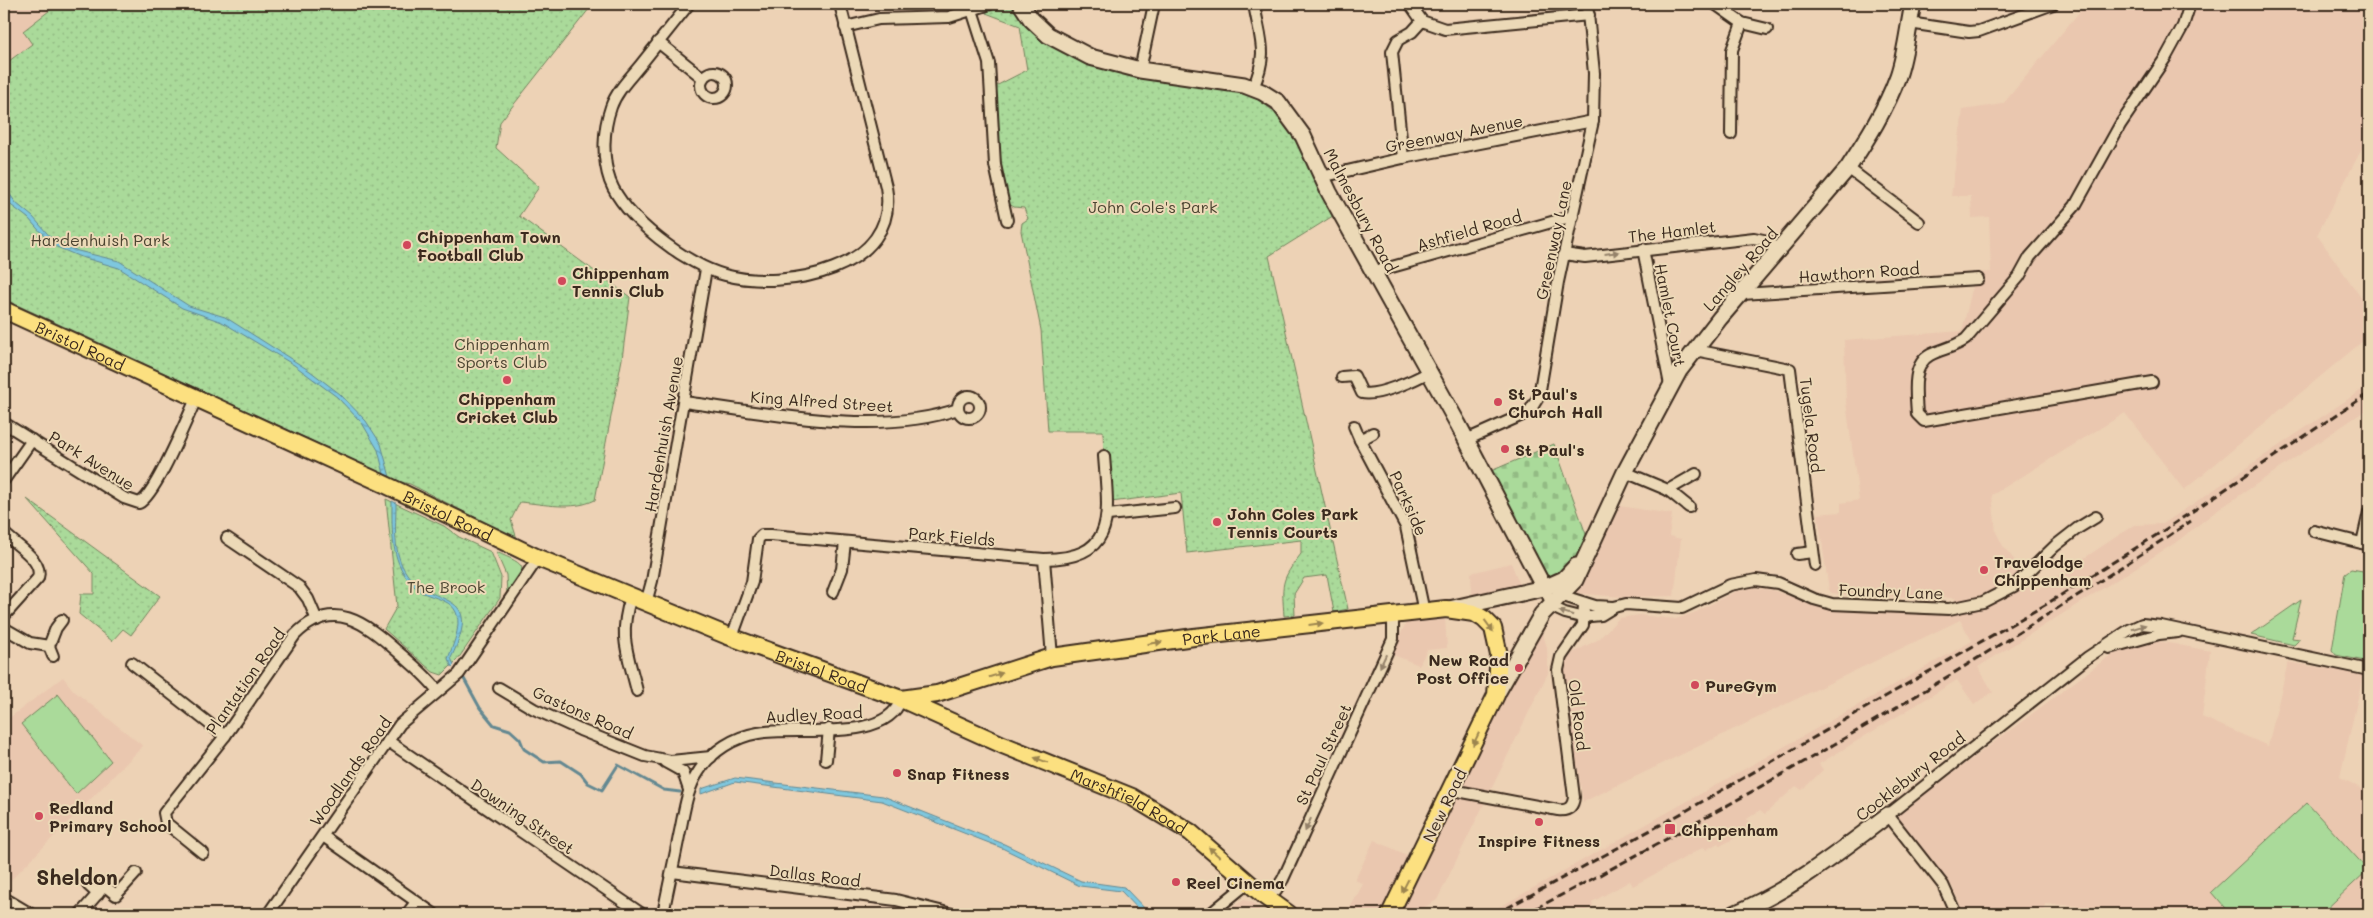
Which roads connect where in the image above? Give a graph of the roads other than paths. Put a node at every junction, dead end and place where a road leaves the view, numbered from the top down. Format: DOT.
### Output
graph roads {
  1 [pos="689,4"];
  2 [pos="840,4"];
  3 [pos="990,4"];
  4 [pos="1021,4"];
  5 [pos="1154,4"];
  6 [pos="1254,4"];
  7 [pos="1410,4"];
  8 [pos="1587,4"];
  9 [pos="1715,4"];
  10 [pos="1913,4"];
  11 [pos="2053,4"];
  12 [pos="2190,4"];
  13 [pos="976,7"];
  14 [pos="1588,15"];
  15 [pos="1422,21"];
  16 [pos="1742,23"];
  17 [pos="1909,23"];
  18 [pos="845,27"];
  19 [pos="1767,29"];
  20 [pos="658,42"];
  21 [pos="1140,70"];
  22 [pos="703,78"];
  23 [pos="1253,88"];
  24 [pos="1593,122"];
  25 [pos="1731,134"];
  26 [pos="1403,158"];
  27 [pos="1848,168"];
  28 [pos="1321,177"];
  29 [pos="1574,216"];
  30 [pos="1008,220"];
  31 [pos="1919,222"];
  32 [pos="1643,249"];
  33 [pos="1778,253"];
  34 [pos="1564,254"];
  35 [pos="706,269"];
  36 [pos="1374,272"];
  37 [pos="1978,279"];
  38 [pos="1742,294"];
  39 [pos="4,310"];
  40 [pos="1695,350"];
  41 [pos="1429,372"];
  42 [pos="1342,376"];
  43 [pos="2152,382"];
  44 [pos="1670,386"];
  45 [pos="196,398"];
  46 [pos="684,402"];
  47 [pos="958,409"];
  48 [pos="4,423"];
  49 [pos="1354,426"];
  50 [pos="1373,433"];
  51 [pos="32,440"];
  52 [pos="1360,440"];
  53 [pos="1466,440"];
  54 [pos="1104,456"];
  55 [pos="1625,472"];
  56 [pos="1696,474"];
  57 [pos="4,480"];
  58 [pos="1668,490"];
  59 [pos="1688,507"];
  60 [pos="1175,508"];
  61 [pos="2369,512"];
  62 [pos="1108,515"];
  63 [pos="2096,517"];
  64 [pos="2314,531"];
  65 [pos="4,533"];
  66 [pos="227,538"];
  67 [pos="845,542"];
  68 [pos="2366,544"];
  69 [pos="1813,552"];
  70 [pos="1797,554"];
  71 [pos="1584,557"];
  72 [pos="538,558"];
  73 [pos="1044,559"];
  74 [pos="1815,565"];
  75 [pos="1544,588"];
  76 [pos="834,592"];
  77 [pos="638,600"];
  78 [pos="1556,600"];
  79 [pos="1584,604"];
  80 [pos="1614,607"];
  81 [pos="1446,609"];
  82 [pos="1424,612"];
  83 [pos="1393,615"];
  84 [pos="4,616"];
  85 [pos="1584,617"];
  86 [pos="62,620"];
  87 [pos="317,620"];
  88 [pos="4,628"];
  89 [pos="732,637"];
  90 [pos="1052,657"];
  91 [pos="132,663"];
  92 [pos="2369,670"];
  93 [pos="499,688"];
  94 [pos="438,690"];
  95 [pos="950,690"];
  96 [pos="637,691"];
  97 [pos="1496,695"];
  98 [pos="901,699"];
  99 [pos="948,721"];
  100 [pos="829,729"];
  101 [pos="225,736"];
  102 [pos="388,741"];
  103 [pos="711,757"];
  104 [pos="657,759"];
  105 [pos="826,760"];
  106 [pos="689,790"];
  107 [pos="1452,790"];
  108 [pos="1888,815"];
  109 [pos="323,836"];
  110 [pos="202,854"];
  111 [pos="672,872"];
  112 [pos="136,873"];
  113 [pos="1249,882"];
  114 [pos="88,885"];
  115 [pos="104,887"];
  116 [pos="1264,896"];
  117 [pos="4,898"];
  118 [pos="416,902"];
  119 [pos="31,914"];
  120 [pos="80,914"];
  121 [pos="268,914"];
  122 [pos="407,914"];
  123 [pos="434,914"];
  124 [pos="642,914"];
  125 [pos="663,914"];
  126 [pos="952,914"];
  127 [pos="1210,914"];
  128 [pos="1274,914"];
  129 [pos="1289,914"];
  130 [pos="1390,914"];
  131 [pos="1734,914"];
  132 [pos="1956,914"];
  1 -- 20 [label="street"];
  2 -- 18 [label="street"];
  3 -- 13 [label="street"];
  4 -- 21 [label="main road, Malmesbury Road"];
  5 -- 21 [label="street"];
  6 -- 23 [label="street"];
  7 -- 15 [label="street"];
  8 -- 14 [label="street, Greenway Lane"];
  9 -- 16 [label="street"];
  10 -- 17 [label="main road, Langley Road"];
  11 -- 17 [label="street"];
  12 -- 43 [label="street"];
  13 -- 18 [label="street"];
  13 -- 30 [label="street"];
  14 -- 15 [label="street"];
  14 -- 24 [label="street, Greenway Lane"];
  15 -- 26 [label="street"];
  16 -- 19 [label="street"];
  16 -- 25 [label="street"];
  17 -- 27 [label="main road, Langley Road"];
  18 -- 35 [label="street"];
  20 -- 22 [label="street"];
  20 -- 35 [label="street"];
  21 -- 23 [label="main road, Malmesbury Road"];
  23 -- 28 [label="main road, Malmesbury Road"];
  24 -- 26 [label="street, Greenway Avenue"];
  24 -- 29 [label="street, Greenway Lane"];
  26 -- 28 [label="street, Greenway Avenue"];
  27 -- 31 [label="street"];
  27 -- 33 [label="main road, Langley Road"];
  28 -- 36 [label="main road, Malmesbury Road"];
  29 -- 34 [label="street, Greenway Lane"];
  29 -- 36 [label="street, Ashfield Road"];
  32 -- 33 [label="street, The Hamlet"];
  34 -- 32 [label="street, The Hamlet, one-way"];
  32 -- 44 [label="street, Hamlet Court"];
  33 -- 38 [label="main road, Langley Road"];
  34 -- 53 [label="street, Greenway Lane"];
  35 -- 46 [label="street, Hardenhuish Avenue"];
  36 -- 41 [label="main road, Malmesbury Road"];
  37 -- 38 [label="street, Hawthorn Road"];
  38 -- 40 [label="main road, Langley Road"];
  39 -- 45 [label="main road, Bristol Road"];
  40 -- 44 [label="main road, Langley Road"];
  40 -- 69 [label="street, Tugela Road"];
  41 -- 42 [label="street"];
  41 -- 53 [label="main road, Malmesbury Road"];
  44 -- 55 [label="main road, Langley Road"];
  45 -- 51 [label="street, Park Avenue"];
  45 -- 72 [label="main road, Bristol Road"];
  46 -- 47 [label="street, King Alfred Street"];
  46 -- 77 [label="street, Hardenhuish Avenue"];
  48 -- 51 [label="street, Park Avenue"];
  49 -- 52 [label="street, Parkside"];
  50 -- 52 [label="street"];
  51 -- 57 [label="street"];
  52 -- 82 [label="street, Parkside"];
  53 -- 75 [label="main road, Malmesbury Road"];
  54 -- 62 [label="street"];
  55 -- 58 [label="street"];
  55 -- 71 [label="main road, Langley Road"];
  56 -- 58 [label="street"];
  58 -- 59 [label="street"];
  60 -- 62 [label="street"];
  61 -- 68 [label="street"];
  62 -- 73 [label="street, Park Fields"];
  63 -- 80 [label="street, Foundry Lane"];
  64 -- 68 [label="street"];
  65 -- 84 [label="street"];
  66 -- 87 [label="street"];
  67 -- 73 [label="street, Park Fields"];
  67 -- 76 [label="street"];
  67 -- 89 [label="street, Park Fields"];
  69 -- 70 [label="street"];
  69 -- 74 [label="street, Tugela Road"];
  71 -- 75 [label="main road, Langley Road"];
  71 -- 78 [label="main road, Langley Road"];
  72 -- 77 [label="main road, Bristol Road"];
  72 -- 94 [label="street, Woodlands Road"];
  73 -- 90 [label="street"];
  75 -- 78 [label="street"];
  75 -- 81 [label="main road, Park Lane"];
  77 -- 89 [label="main road, Bristol Road"];
  77 -- 96 [label="street, Hardenhuish Avenue"];
  78 -- 79 [label="street"];
  85 -- 78 [label="street, Foundry Lane, one-way"];
  78 -- 97 [label="main road, New Road"];
  79 -- 80 [label="street"];
  79 -- 85 [label="street, Old Road"];
  80 -- 85 [label="street, Foundry Lane"];
  81 -- 82 [label="main road, Park Lane"];
  81 -- 97 [label="main road, New Road, one-way"];
  82 -- 83 [label="main road, Park Lane"];
  90 -- 83 [label="main road, Park Lane, one-way"];
  83 -- 116 [label="street, St Paul Street, one-way"];
  85 -- 107 [label="street, Old Road"];
  86 -- 88 [label="street"];
  87 -- 94 [label="street, Plantation Road"];
  87 -- 101 [label="street, Plantation Road"];
  89 -- 98 [label="main road, Bristol Road"];
  95 -- 90 [label="main road, Park Lane, one-way"];
  91 -- 101 [label="street"];
  92 -- 108 [label="street, Cocklebury Road"];
  93 -- 104 [label="street, Gastons Road"];
  94 -- 102 [label="street, Woodlands Road"];
  95 -- 98 [label="main road, Park Lane"];
  95 -- 99 [label="main road"];
  97 -- 107 [label="main road, New Road, one-way"];
  98 -- 99 [label="main road, Marshfield Road"];
  98 -- 100 [label="street, Audley Road"];
  113 -- 99 [label="main road, Marshfield Road, one-way"];
  100 -- 103 [label="street, Audley Road"];
  100 -- 105 [label="street"];
  101 -- 110 [label="street, Plantation Road"];
  102 -- 109 [label="street, Woodlands Road"];
  102 -- 124 [label="street, Downing Street"];
  103 -- 104 [label="street, Gastons Road"];
  103 -- 106 [label="street, Audley Road"];
  104 -- 106 [label="street, Gastons Road"];
  106 -- 111 [label="street, Audley Road"];
  107 -- 130 [label="main road, New Road, one-way"];
  108 -- 131 [label="main road, Cocklebury Road"];
  108 -- 132 [label="street"];
  109 -- 118 [label="street"];
  109 -- 121 [label="street, Woodlands Road"];
  111 -- 125 [label="street, Audley Road"];
  111 -- 126 [label="street, Dallas Road"];
  112 -- 115 [label="street"];
  113 -- 116 [label="main road, Marshfield Road"];
  113 -- 127 [label="street"];
  114 -- 115 [label="street"];
  115 -- 120 [label="street"];
  116 -- 128 [label="main road"];
  116 -- 129 [label="main road, Marshfield Road"];
  117 -- 119 [label="street"];
  118 -- 122 [label="street"];
  118 -- 123 [label="street"];
}
